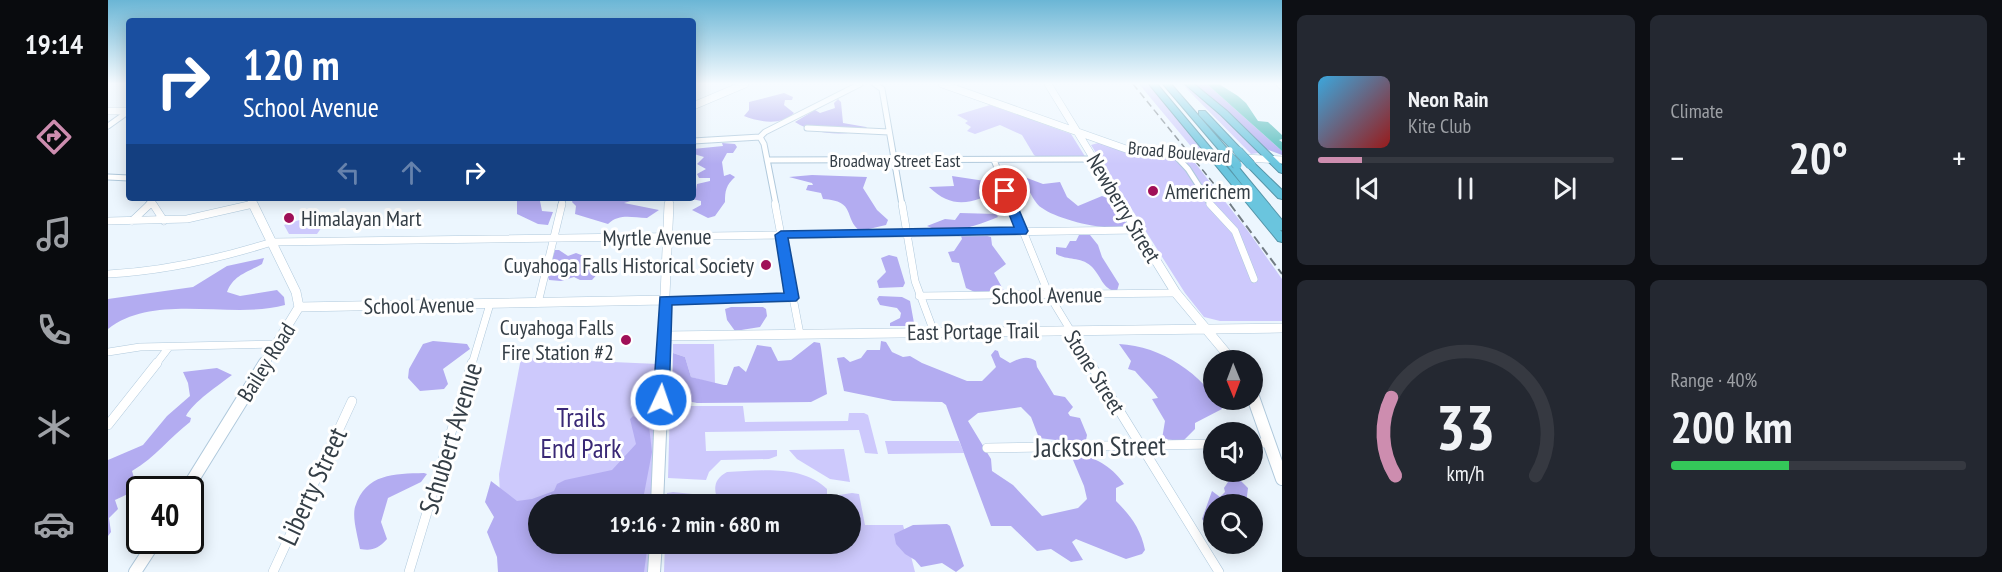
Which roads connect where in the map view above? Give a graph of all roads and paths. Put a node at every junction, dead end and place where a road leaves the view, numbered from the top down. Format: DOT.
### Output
graph roads {
  1 [pos="108,111"];
  2 [pos="126,111"];
  3 [pos="808,111"];
  4 [pos="886,111"];
  5 [pos="1017,111"];
  6 [pos="1064,111"];
  7 [pos="1176,111"];
  8 [pos="1191,111"];
  9 [pos="1196,111"];
  10 [pos="1221,111"];
  11 [pos="126,113"];
  12 [pos="108,126"];
  13 [pos="807,128"];
  14 [pos="889,132"];
  15 [pos="1078,133"];
  16 [pos="760,137"];
  17 [pos="696,141"];
  18 [pos="1174,154"];
  19 [pos="1214,156"];
  20 [pos="1232,157"];
  21 [pos="893,159"];
  22 [pos="1095,159"];
  23 [pos="767,160"];
  24 [pos="994,160"];
  25 [pos="1277,160"];
  26 [pos="1282,170"];
  27 [pos="108,177"];
  28 [pos="126,178"];
  29 [pos="1282,195"];
  30 [pos="151,201"];
  31 [pos="153,201"];
  32 [pos="251,201"];
  33 [pos="562,201"];
  34 [pos="669,201"];
  35 [pos="1282,214"];
  36 [pos="108,221"];
  37 [pos="132,221"];
  38 [pos="164,221"];
  39 [pos="1282,228"];
  40 [pos="1138,230"];
  41 [pos="1022,231"];
  42 [pos="907,233"];
  43 [pos="781,235"];
  44 [pos="668,236"];
  45 [pos="553,238"];
  46 [pos="1282,239"];
  47 [pos="272,242"];
  48 [pos="108,274"];
  49 [pos="1254,279"];
  50 [pos="1176,293"];
  51 [pos="1049,295"];
  52 [pos="919,296"];
  53 [pos="792,298"];
  54 [pos="665,300"];
  55 [pos="538,303"];
  56 [pos="490,304"];
  57 [pos="299,307"];
  58 [pos="1279,328"];
  59 [pos="1204,329"];
  60 [pos="1069,330"];
  61 [pos="934,332"];
  62 [pos="800,334"];
  63 [pos="664,336"];
  64 [pos="277,344"];
  65 [pos="169,347"];
  66 [pos="1224,350"];
  67 [pos="108,352"];
  68 [pos="352,401"];
  69 [pos="1258,410"];
  70 [pos="108,425"];
  71 [pos="1263,443"];
  72 [pos="1269,443"];
  73 [pos="1203,444"];
  74 [pos="1140,445"];
  75 [pos="987,448"];
  76 [pos="195,476"];
  77 [pos="1282,480"];
  78 [pos="657,494"];
  79 [pos="147,554"];
  80 [pos="655,554"];
  81 [pos="135,572"];
  82 [pos="273,572"];
  83 [pos="410,572"];
  84 [pos="654,572"];
  85 [pos="1219,572"];
  1 -- 2 [label="street"];
  3 -- 16 [label="street"];
  4 -- 14 [label="street"];
  5 -- 15 [label="street, Broad Boulevard"];
  6 -- 15 [label="street, Newberry Street"];
  7 -- 19 [label="highway"];
  8 -- 20 [label="highway"];
  9 -- 20 [label="highway"];
  10 -- 25 [label="highway"];
  11 -- 12 [label="street"];
  13 -- 14 [label="street"];
  14 -- 21 [label="street"];
  15 -- 18 [label="street, Broad Boulevard"];
  15 -- 22 [label="street, Newberry Street"];
  16 -- 17 [label="street"];
  16 -- 23 [label="street"];
  18 -- 19 [label="street, Broad Boulevard"];
  18 -- 49 [label="street"];
  19 -- 25 [label="street, Broad Boulevard"];
  19 -- 46 [label="highway"];
  20 -- 29 [label="highway, bridge"];
  20 -- 35 [label="highway"];
  20 -- 39 [label="highway"];
  21 -- 23 [label="street, Broadway Street East"];
  21 -- 24 [label="street, Broadway Street East"];
  21 -- 42 [label="street"];
  22 -- 24 [label="street, Broadway Street East"];
  22 -- 40 [label="street, Newberry Street"];
  23 -- 43 [label="street"];
  24 -- 41 [label="street, Stone Street"];
  25 -- 26 [label="highway"];
  27 -- 28 [label="street"];
  30 -- 37 [label="street"];
  31 -- 38 [label="street"];
  32 -- 38 [label="street"];
  32 -- 47 [label="street, Bailey Road"];
  33 -- 45 [label="street"];
  34 -- 44 [label="street"];
  36 -- 37 [label="street"];
  37 -- 38 [label="street"];
  40 -- 41 [label="street, Myrtle Avenue"];
  40 -- 50 [label="street, Newberry Street"];
  41 -- 42 [label="street, Myrtle Avenue"];
  41 -- 51 [label="street, Stone Street"];
  42 -- 43 [label="street, Myrtle Avenue"];
  42 -- 52 [label="street"];
  43 -- 44 [label="street, Myrtle Avenue"];
  43 -- 53 [label="street"];
  44 -- 45 [label="street, Myrtle Avenue"];
  44 -- 54 [label="street"];
  45 -- 47 [label="street, Myrtle Avenue"];
  45 -- 55 [label="street"];
  47 -- 48 [label="street, Myrtle Avenue"];
  47 -- 57 [label="street, Bailey Road"];
  50 -- 51 [label="street, School Avenue"];
  50 -- 59 [label="street, Newberry Street"];
  51 -- 52 [label="street, School Avenue"];
  51 -- 60 [label="street, Stone Street"];
  52 -- 61 [label="street"];
  53 -- 54 [label="street, School Avenue"];
  53 -- 62 [label="street"];
  54 -- 55 [label="street, School Avenue"];
  54 -- 63 [label="street"];
  55 -- 56 [label="street, School Avenue"];
  56 -- 57 [label="street, School Avenue"];
  56 -- 83 [label="street, Schubert Avenue"];
  57 -- 64 [label="street, Bailey Road"];
  58 -- 59 [label="street, East Portage Trail"];
  59 -- 60 [label="street, East Portage Trail"];
  59 -- 66 [label="street, Newberry Street"];
  60 -- 61 [label="street, East Portage Trail"];
  60 -- 74 [label="street, Stone Street"];
  61 -- 62 [label="street, East Portage Trail"];
  62 -- 63 [label="street, East Portage Trail"];
  63 -- 78 [label="street"];
  64 -- 65 [label="street"];
  64 -- 76 [label="street, Bailey Road"];
  65 -- 67 [label="street"];
  65 -- 70 [label="street"];
  68 -- 82 [label="street, Liberty Street"];
  69 -- 72 [label="street"];
  71 -- 72 [label="street"];
  72 -- 77 [label="street"];
  73 -- 74 [label="street, Jackson Street"];
  74 -- 75 [label="street, Jackson Street"];
  74 -- 85 [label="street, Stone Street"];
  79 -- 81 [label="street"];
  80 -- 84 [label="street"];
}
